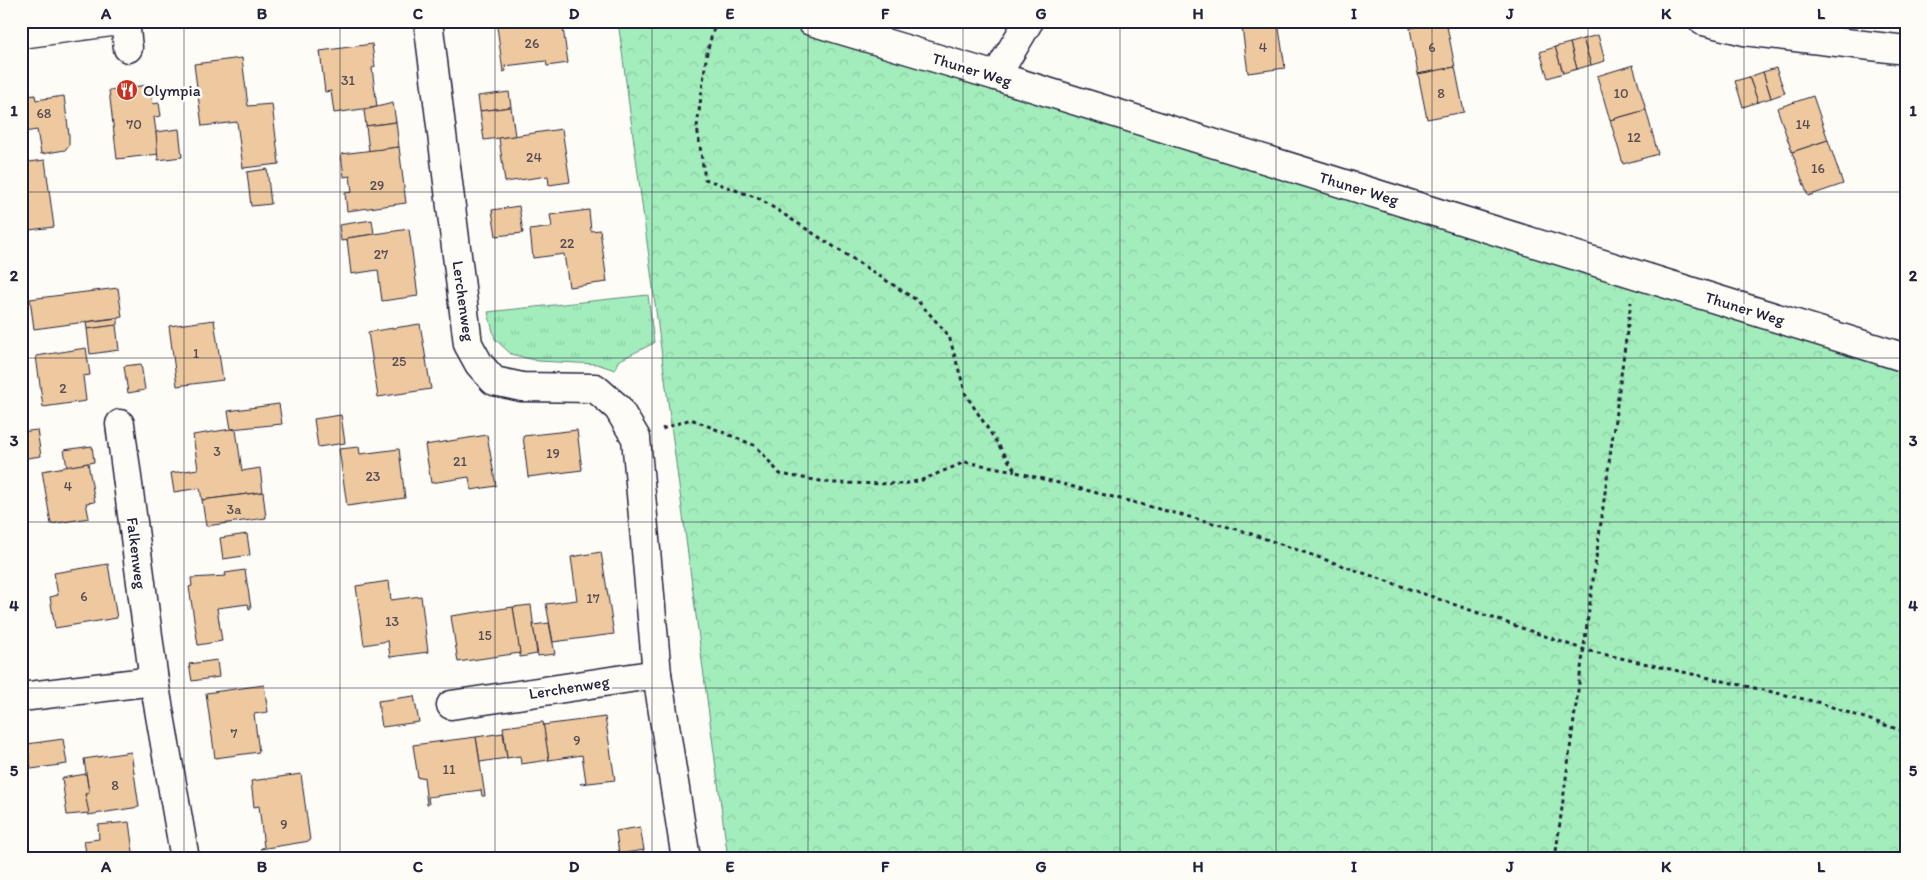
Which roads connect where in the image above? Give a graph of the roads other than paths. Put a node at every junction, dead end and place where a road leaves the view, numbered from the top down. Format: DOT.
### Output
graph roads {
  1 [pos="119,21"];
  2 [pos="428,21"];
  3 [pos="811,21"];
  4 [pos="1029,21"];
  5 [pos="1703,21"];
  6 [pos="21,34"];
  7 [pos="1906,50"];
  8 [pos="996,76"];
  9 [pos="1906,358"];
  10 [pos="120,424"];
  11 [pos="657,674"];
  12 [pos="154,681"];
  13 [pos="21,697"];
  14 [pos="451,705"];
  15 [pos="185,859"];
  16 [pos="686,859"];
  1 -- 6 [label="street"];
  2 -- 11 [label="street, Lerchenweg"];
  3 -- 8 [label="street, Thuner Weg"];
  4 -- 8 [label="street"];
  5 -- 7 [label="street"];
  8 -- 9 [label="street, Thuner Weg"];
  10 -- 12 [label="street, Falkenweg"];
  11 -- 14 [label="street, Lerchenweg"];
  11 -- 16 [label="street, Lerchenweg"];
  12 -- 13 [label="street"];
  12 -- 15 [label="street, Falkenweg"];
}
